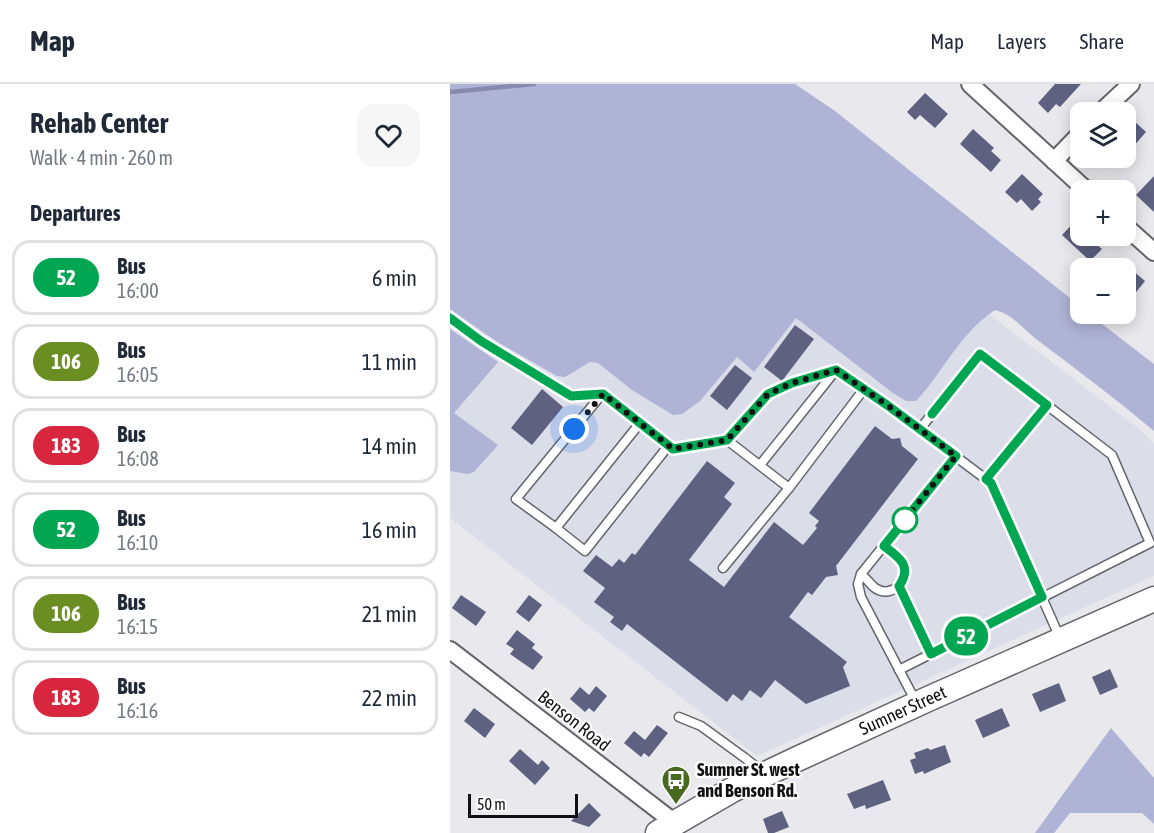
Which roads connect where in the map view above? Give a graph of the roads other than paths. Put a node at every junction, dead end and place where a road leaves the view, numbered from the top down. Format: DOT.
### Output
graph roads {
  1 [pos="970,84"];
  2 [pos="1131,84"];
  3 [pos="1112,102"];
  4 [pos="1070,144"];
  5 [pos="1054,161"];
  6 [pos="1075,180"];
  7 [pos="1136,236"];
  8 [pos="1154,252"];
  9 [pos="450,318"];
  10 [pos="836,370"];
  11 [pos="864,389"];
  12 [pos="603,394"];
  13 [pos="1047,405"];
  14 [pos="640,423"];
  15 [pos="920,429"];
  16 [pos="727,440"];
  17 [pos="669,445"];
  18 [pos="956,456"];
  19 [pos="760,465"];
  20 [pos="986,479"];
  21 [pos="789,488"];
  22 [pos="556,528"];
  23 [pos="884,546"];
  24 [pos="723,568"];
  25 [pos="861,574"];
  26 [pos="899,586"];
  27 [pos="1042,597"];
  28 [pos="1154,599"];
  29 [pos="1061,640"];
  30 [pos="450,650"];
  31 [pos="931,654"];
  32 [pos="899,670"];
  33 [pos="917,704"];
  34 [pos="679,717"];
  35 [pos="765,774"];
  36 [pos="666,828"];
  1 -- 5 [label="street"];
  2 -- 3 [label="street"];
  4 -- 5 [label="street"];
  5 -- 6 [label="street"];
  7 -- 8 [label="street"];
  9 -- 12 [label="lane"];
  10 -- 11 [label="lane"];
  10 -- 16 [label="lane"];
  10 -- 19 [label="lane"];
  11 -- 15 [label="lane"];
  11 -- 21 [label="lane"];
  12 -- 14 [label="lane"];
  12 -- 22 [label="lane"];
  13 -- 15 [label="lane"];
  13 -- 20 [label="lane"];
  13 -- 27 [label="lane"];
  14 -- 17 [label="lane"];
  14 -- 22 [label="lane"];
  15 -- 18 [label="lane"];
  16 -- 17 [label="lane"];
  16 -- 19 [label="lane"];
  17 -- 22 [label="lane"];
  18 -- 20 [label="lane"];
  18 -- 23 [label="lane"];
  19 -- 21 [label="lane"];
  20 -- 27 [label="lane"];
  21 -- 24 [label="lane"];
  23 -- 25 [label="lane"];
  23 -- 26 [label="lane"];
  25 -- 26 [label="lane"];
  25 -- 32 [label="lane"];
  26 -- 31 [label="lane"];
  27 -- 29 [label="lane"];
  27 -- 31 [label="lane"];
  28 -- 29 [label="main road, Sumner Street"];
  29 -- 33 [label="main road, Sumner Street"];
  30 -- 36 [label="street, Benson Road"];
  31 -- 32 [label="lane"];
  32 -- 33 [label="lane"];
  33 -- 35 [label="main road, Sumner Street"];
  34 -- 35 [label="lane"];
  35 -- 36 [label="main road, Sumner Street"];
}
